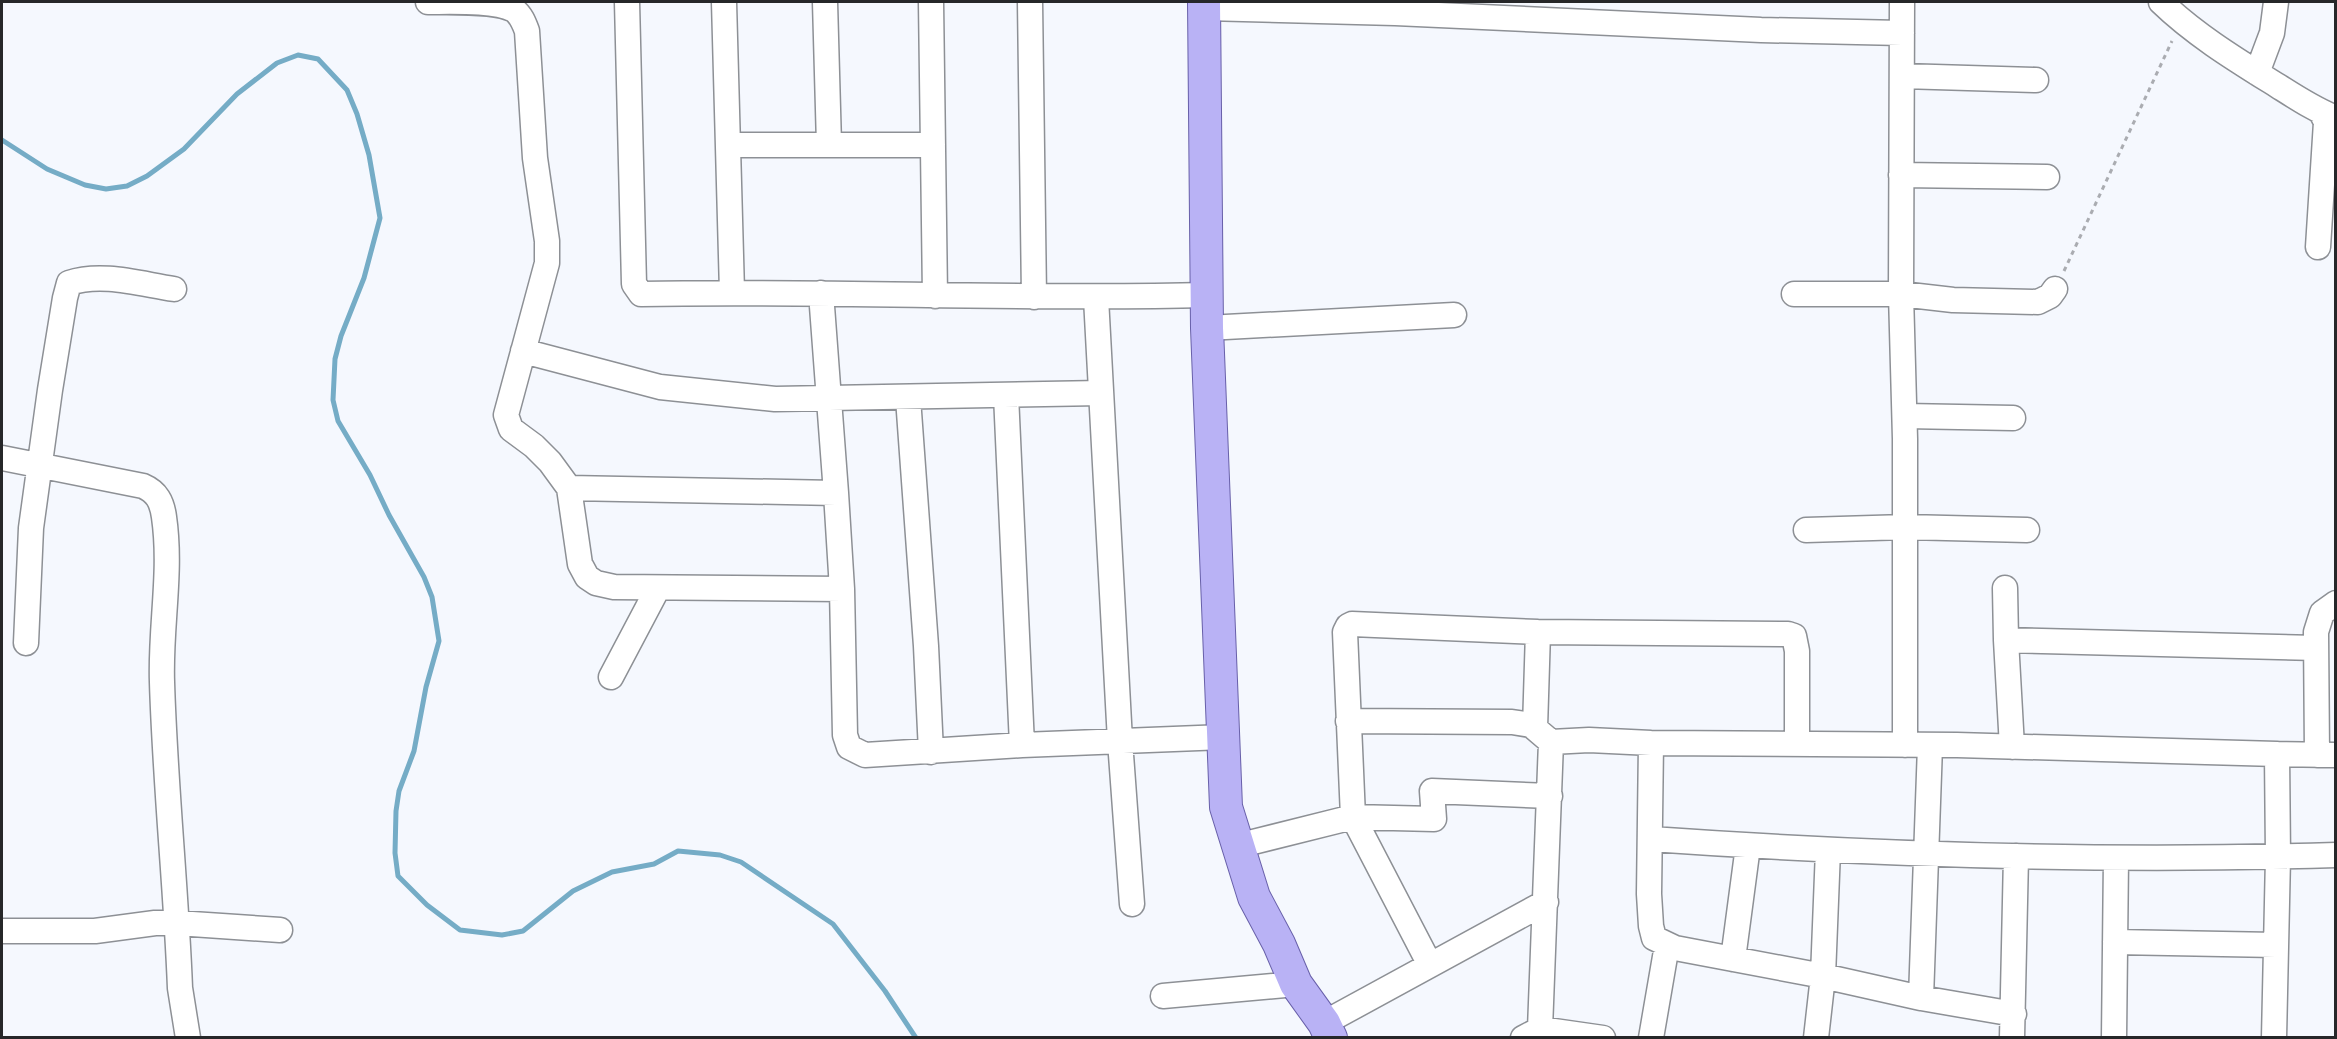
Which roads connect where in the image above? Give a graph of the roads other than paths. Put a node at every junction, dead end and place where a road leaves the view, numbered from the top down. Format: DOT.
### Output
graph roads {
  1 [pos="428,2"];
  2 [pos="627,2"];
  3 [pos="724,2"];
  4 [pos="825,2"];
  5 [pos="931,2"];
  6 [pos="1030,2"];
  7 [pos="1902,2"];
  8 [pos="2161,2"];
  9 [pos="2276,2"];
  10 [pos="1204,5"];
  11 [pos="1366,7"];
  12 [pos="1446,8"];
  13 [pos="2184,11"];
  14 [pos="1902,33"];
  15 [pos="2257,73"];
  16 [pos="1902,76"];
  17 [pos="2036,80"];
  18 [pos="2328,115"];
  19 [pos="728,145"];
  20 [pos="829,145"];
  21 [pos="933,145"];
  22 [pos="1901,175"];
  23 [pos="2047,177"];
  24 [pos="2328,203"];
  25 [pos="2318,247"];
  26 [pos="2055,288"];
  27 [pos="174,289"];
  28 [pos="732,292"];
  29 [pos="821,293"];
  30 [pos="1794,294"];
  31 [pos="1901,294"];
  32 [pos="1206,295"];
  33 [pos="935,296"];
  34 [pos="1034,297"];
  35 [pos="1096,298"];
  36 [pos="1454,315"];
  37 [pos="1207,328"];
  38 [pos="523,351"];
  39 [pos="1101,393"];
  40 [pos="1006,395"];
  41 [pos="829,398"];
  42 [pos="908,398"];
  43 [pos="1905,416"];
  44 [pos="2013,418"];
  45 [pos="2,458"];
  46 [pos="40,466"];
  47 [pos="569,488"];
  48 [pos="836,492"];
  49 [pos="1906,527"];
  50 [pos="1806,530"];
  51 [pos="2027,530"];
  52 [pos="658,588"];
  53 [pos="2005,588"];
  54 [pos="842,589"];
  55 [pos="2336,603"];
  56 [pos="1538,632"];
  57 [pos="2006,640"];
  58 [pos="26,643"];
  59 [pos="2323,661"];
  60 [pos="611,677"];
  61 [pos="1348,721"];
  62 [pos="1543,735"];
  63 [pos="1224,737"];
  64 [pos="1120,741"];
  65 [pos="1651,743"];
  66 [pos="1797,744"];
  67 [pos="1022,745"];
  68 [pos="1905,745"];
  69 [pos="1930,746"];
  70 [pos="2012,747"];
  71 [pos="931,752"];
  72 [pos="2277,754"];
  73 [pos="2326,755"];
  74 [pos="1550,796"];
  75 [pos="1353,817"];
  76 [pos="1651,839"];
  77 [pos="1237,846"];
  78 [pos="1748,846"];
  79 [pos="1828,849"];
  80 [pos="1927,853"];
  81 [pos="2336,855"];
  82 [pos="2016,856"];
  83 [pos="2278,857"];
  84 [pos="2116,858"];
  85 [pos="1546,902"];
  86 [pos="1132,904"];
  87 [pos="177,923"];
  88 [pos="280,930"];
  89 [pos="2,931"];
  90 [pos="2115,942"];
  91 [pos="1667,945"];
  92 [pos="2276,945"];
  93 [pos="1733,959"];
  94 [pos="1430,966"];
  95 [pos="1823,976"];
  96 [pos="1296,984"];
  97 [pos="1163,996"];
  98 [pos="1921,998"];
  99 [pos="2013,1026"];
  100 [pos="1327,1030"];
  101 [pos="1531,1033"];
  102 [pos="188,1038"];
  103 [pos="1603,1038"];
  104 [pos="1651,1038"];
  105 [pos="1816,1038"];
  106 [pos="2114,1038"];
  107 [pos="2274,1038"];
  1 -- 38 [label="street"];
  2 -- 28 [label="street"];
  3 -- 19 [label="street"];
  4 -- 20 [label="street"];
  5 -- 21 [label="street"];
  6 -- 34 [label="street"];
  7 -- 14 [label="street"];
  8 -- 13 [label="street"];
  9 -- 15 [label="street"];
  10 -- 11 [label="street"];
  10 -- 32 [label="main road"];
  11 -- 12 [label="street"];
  12 -- 14 [label="street"];
  13 -- 15 [label="street"];
  14 -- 16 [label="street"];
  15 -- 18 [label="street"];
  16 -- 17 [label="street"];
  16 -- 22 [label="street"];
  18 -- 24 [label="street"];
  19 -- 20 [label="street"];
  19 -- 28 [label="street"];
  20 -- 21 [label="street"];
  21 -- 33 [label="street"];
  22 -- 23 [label="street"];
  22 -- 31 [label="street"];
  24 -- 25 [label="street"];
  26 -- 31 [label="street"];
  27 -- 46 [label="street"];
  28 -- 29 [label="street"];
  29 -- 33 [label="street"];
  29 -- 41 [label="street"];
  30 -- 31 [label="street"];
  31 -- 43 [label="street"];
  32 -- 35 [label="street"];
  32 -- 37 [label="main road"];
  33 -- 34 [label="street"];
  34 -- 35 [label="street"];
  35 -- 39 [label="street"];
  36 -- 37 [label="street"];
  37 -- 63 [label="main road"];
  38 -- 41 [label="street"];
  38 -- 47 [label="street"];
  39 -- 40 [label="street"];
  39 -- 64 [label="street"];
  40 -- 42 [label="street"];
  40 -- 67 [label="street"];
  41 -- 42 [label="street"];
  41 -- 48 [label="street"];
  42 -- 71 [label="street"];
  43 -- 44 [label="street"];
  43 -- 49 [label="street"];
  45 -- 46 [label="street"];
  46 -- 58 [label="street"];
  46 -- 87 [label="street"];
  47 -- 48 [label="street"];
  47 -- 52 [label="street"];
  48 -- 54 [label="street"];
  49 -- 50 [label="street"];
  49 -- 51 [label="street"];
  49 -- 68 [label="street"];
  52 -- 54 [label="street"];
  52 -- 60 [label="street"];
  53 -- 57 [label="street"];
  54 -- 71 [label="street"];
  55 -- 59 [label="street"];
  56 -- 61 [label="street"];
  56 -- 62 [label="street"];
  56 -- 66 [label="street"];
  57 -- 59 [label="street"];
  57 -- 70 [label="street"];
  59 -- 73 [label="street"];
  61 -- 62 [label="street"];
  61 -- 75 [label="street"];
  62 -- 65 [label="street"];
  62 -- 74 [label="street"];
  63 -- 64 [label="street"];
  63 -- 77 [label="main road"];
  64 -- 67 [label="street"];
  64 -- 86 [label="street"];
  65 -- 66 [label="street"];
  65 -- 76 [label="street"];
  66 -- 68 [label="street"];
  67 -- 71 [label="street"];
  68 -- 69 [label="street"];
  69 -- 70 [label="street"];
  69 -- 80 [label="street"];
  70 -- 72 [label="street"];
  72 -- 73 [label="street"];
  72 -- 83 [label="street"];
  74 -- 75 [label="street"];
  74 -- 85 [label="street"];
  75 -- 77 [label="street"];
  75 -- 94 [label="street"];
  76 -- 78 [label="street"];
  76 -- 91 [label="street"];
  77 -- 96 [label="main road"];
  78 -- 79 [label="street"];
  78 -- 93 [label="street"];
  79 -- 80 [label="street"];
  79 -- 95 [label="street"];
  80 -- 82 [label="street"];
  80 -- 98 [label="street"];
  81 -- 83 [label="street"];
  82 -- 84 [label="street"];
  82 -- 99 [label="street"];
  83 -- 84 [label="street"];
  83 -- 92 [label="street"];
  84 -- 90 [label="street"];
  85 -- 94 [label="street"];
  85 -- 101 [label="street"];
  87 -- 88 [label="street"];
  87 -- 89 [label="street"];
  87 -- 102 [label="street"];
  90 -- 92 [label="street"];
  90 -- 106 [label="street"];
  91 -- 93 [label="street"];
  91 -- 104 [label="street"];
  92 -- 107 [label="street"];
  93 -- 95 [label="street"];
  94 -- 100 [label="street"];
  95 -- 98 [label="street"];
  95 -- 105 [label="street"];
  96 -- 97 [label="street"];
  96 -- 100 [label="main road"];
  98 -- 99 [label="street"];
  101 -- 103 [label="street"];
}
